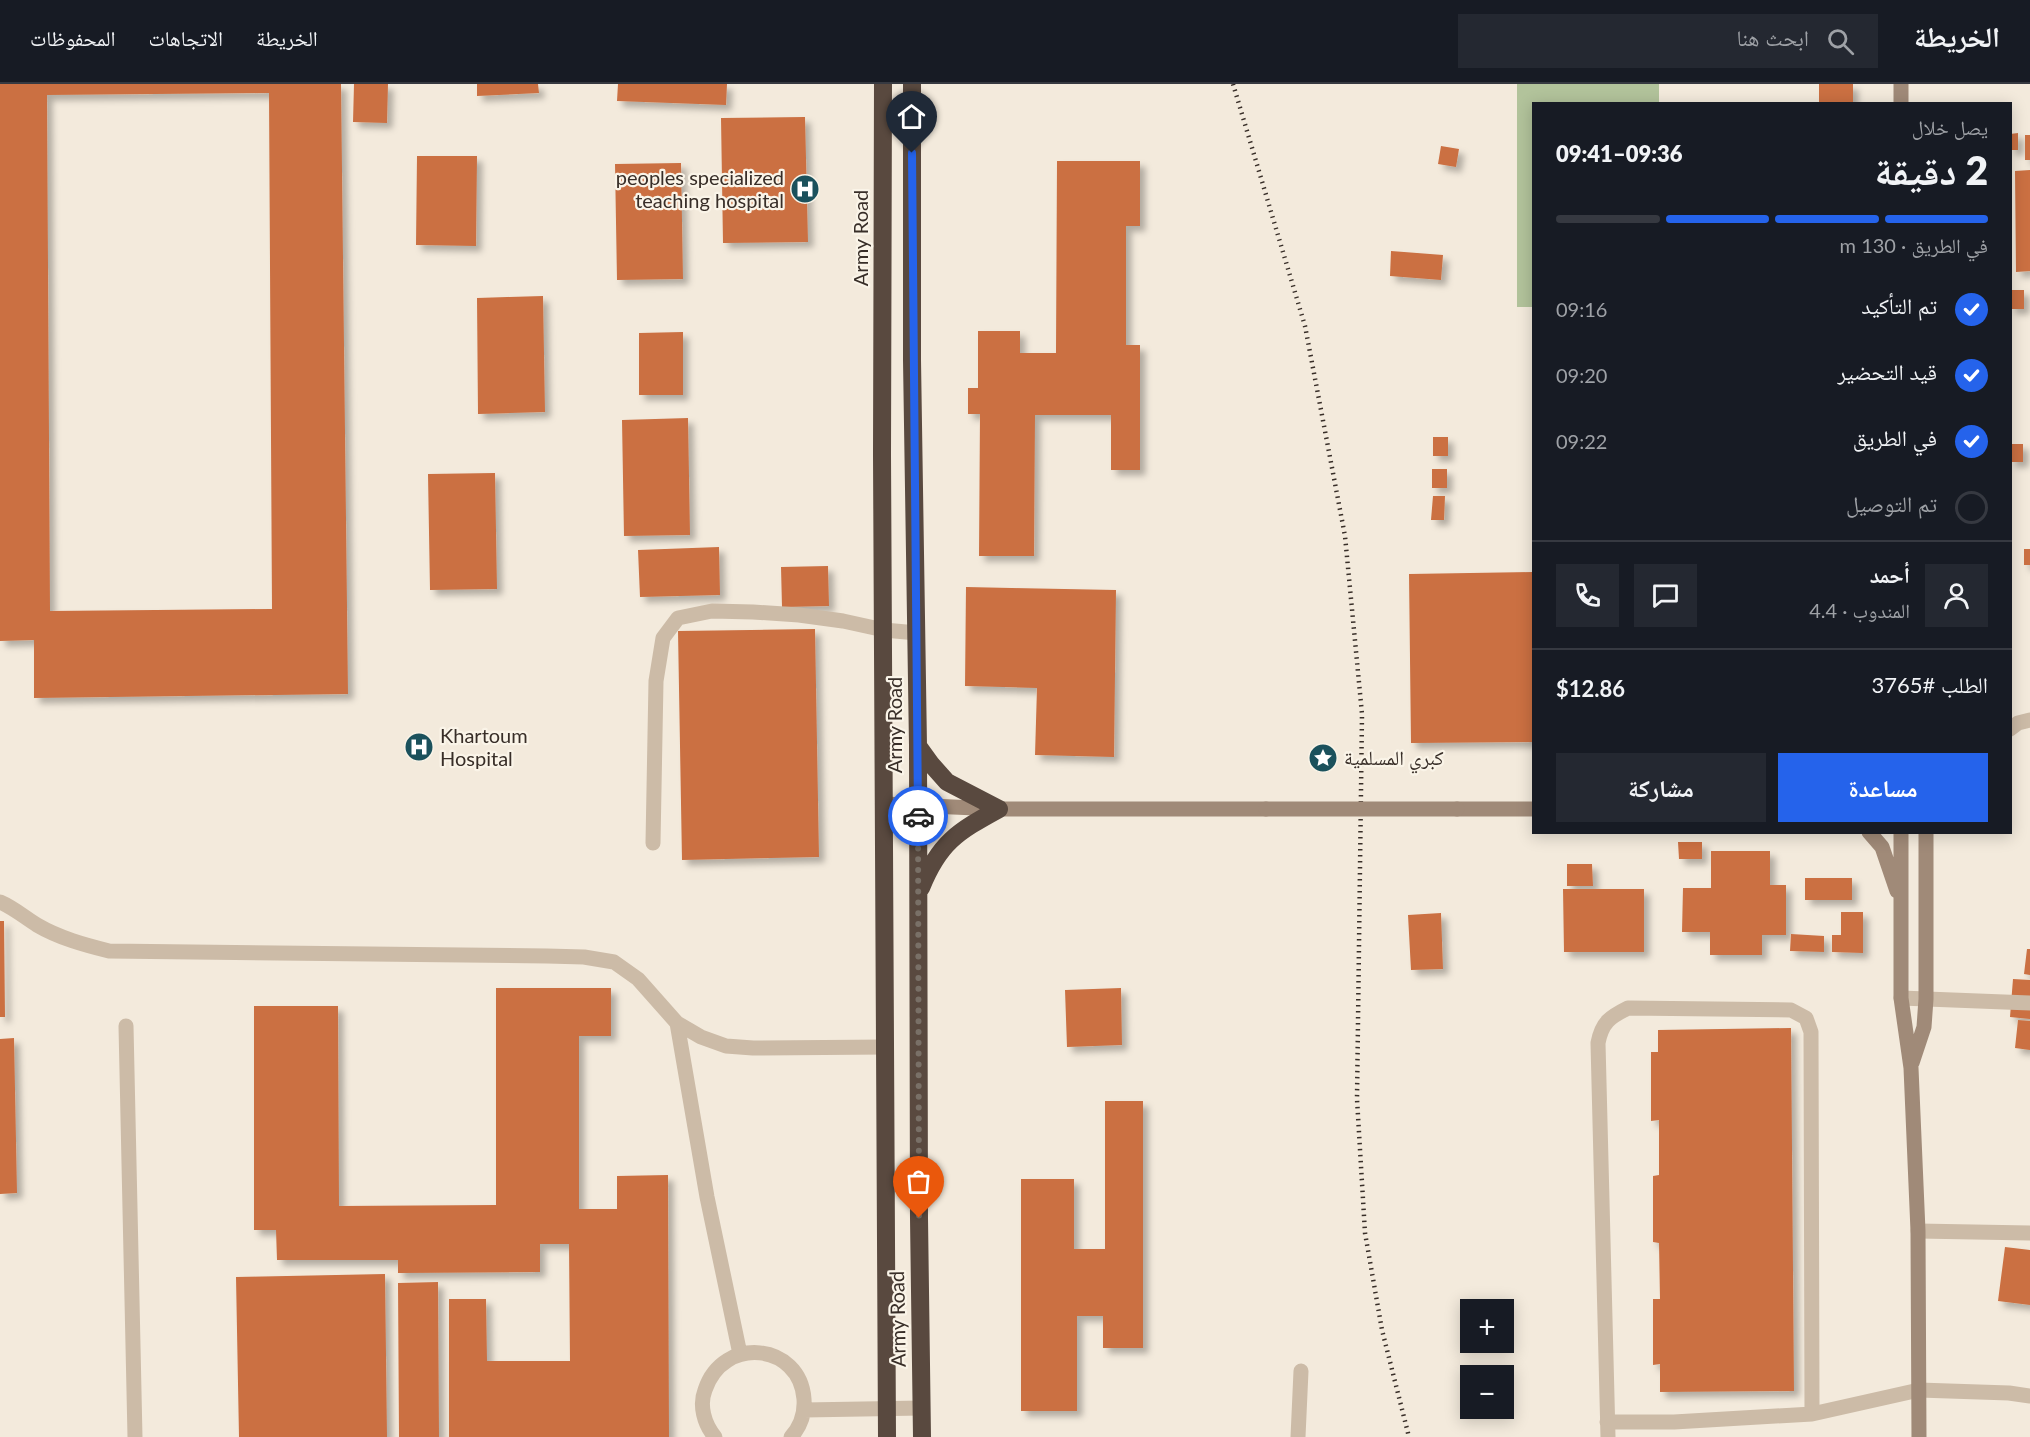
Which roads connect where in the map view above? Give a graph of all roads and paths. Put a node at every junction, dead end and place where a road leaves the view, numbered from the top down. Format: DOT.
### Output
graph roads {
  1 [pos="883,84"];
  2 [pos="912,84"];
  3 [pos="1901,84"];
  4 [pos="1901,102"];
  5 [pos="884,630"];
  6 [pos="917,633"];
  7 [pos="2030,720"];
  8 [pos="2012,728"];
  9 [pos="918,746"];
  10 [pos="884,804"];
  11 [pos="918,806"];
  12 [pos="999,809"];
  13 [pos="1532,809"];
  14 [pos="1871,834"];
  15 [pos="1901,834"];
  16 [pos="1926,834"];
  17 [pos="653,843"];
  18 [pos="917,897"];
  19 [pos="0,902"];
  20 [pos="1902,915"];
  21 [pos="1901,998"];
  22 [pos="1926,999"];
  23 [pos="2030,1004"];
  24 [pos="677,1023"];
  25 [pos="126,1026"];
  26 [pos="886,1047"];
  27 [pos="1911,1068"];
  28 [pos="1918,1231"];
  29 [pos="2030,1233"];
  30 [pos="740,1354"];
  31 [pos="1301,1371"];
  32 [pos="1919,1390"];
  33 [pos="2030,1396"];
  34 [pos="922,1408"];
  35 [pos="887,1409"];
  36 [pos="804,1410"];
  37 [pos="1812,1414"];
  38 [pos="1607,1430"];
  39 [pos="1674,1430"];
  40 [pos="135,1437"];
  41 [pos="715,1437"];
  42 [pos="791,1437"];
  43 [pos="887,1437"];
  44 [pos="922,1437"];
  45 [pos="1298,1437"];
  46 [pos="1918,1437"];
  1 -- 5 [label="highway, Army Road"];
  2 -- 6 [label="highway, Army Road"];
  3 -- 4 [label="street"];
  5 -- 6 [label="street"];
  5 -- 10 [label="highway, Army Road"];
  5 -- 17 [label="street"];
  6 -- 9 [label="highway, Army Road"];
  7 -- 8 [label="street"];
  9 -- 11 [label="highway, Army Road"];
  9 -- 12 [label="highway"];
  10 -- 11 [label="street"];
  10 -- 26 [label="highway, Army Road"];
  11 -- 12 [label="street"];
  11 -- 18 [label="highway, Army Road"];
  12 -- 13 [label="street, bridge"];
  12 -- 18 [label="highway"];
  14 -- 20 [label="street"];
  15 -- 20 [label="street"];
  16 -- 22 [label="street"];
  18 -- 34 [label="highway, Army Road"];
  19 -- 24 [label="street"];
  20 -- 21 [label="street"];
  21 -- 22 [label="street"];
  21 -- 27 [label="street"];
  22 -- 23 [label="street"];
  22 -- 27 [label="street"];
  24 -- 26 [label="street"];
  24 -- 30 [label="street"];
  25 -- 40 [label="street"];
  26 -- 35 [label="highway, Army Road"];
  27 -- 28 [label="street"];
  28 -- 29 [label="street"];
  28 -- 32 [label="street"];
  30 -- 36 [label="street"];
  30 -- 41 [label="street"];
  31 -- 45 [label="street"];
  32 -- 33 [label="street"];
  32 -- 37 [label="street"];
  32 -- 46 [label="street"];
  34 -- 35 [label="street"];
  34 -- 44 [label="highway, Army Road"];
  35 -- 36 [label="street"];
  35 -- 43 [label="highway, Army Road"];
  36 -- 42 [label="street"];
  37 -- 38 [label="street"];
  37 -- 39 [label="street"];
  38 -- 39 [label="street"];
}
